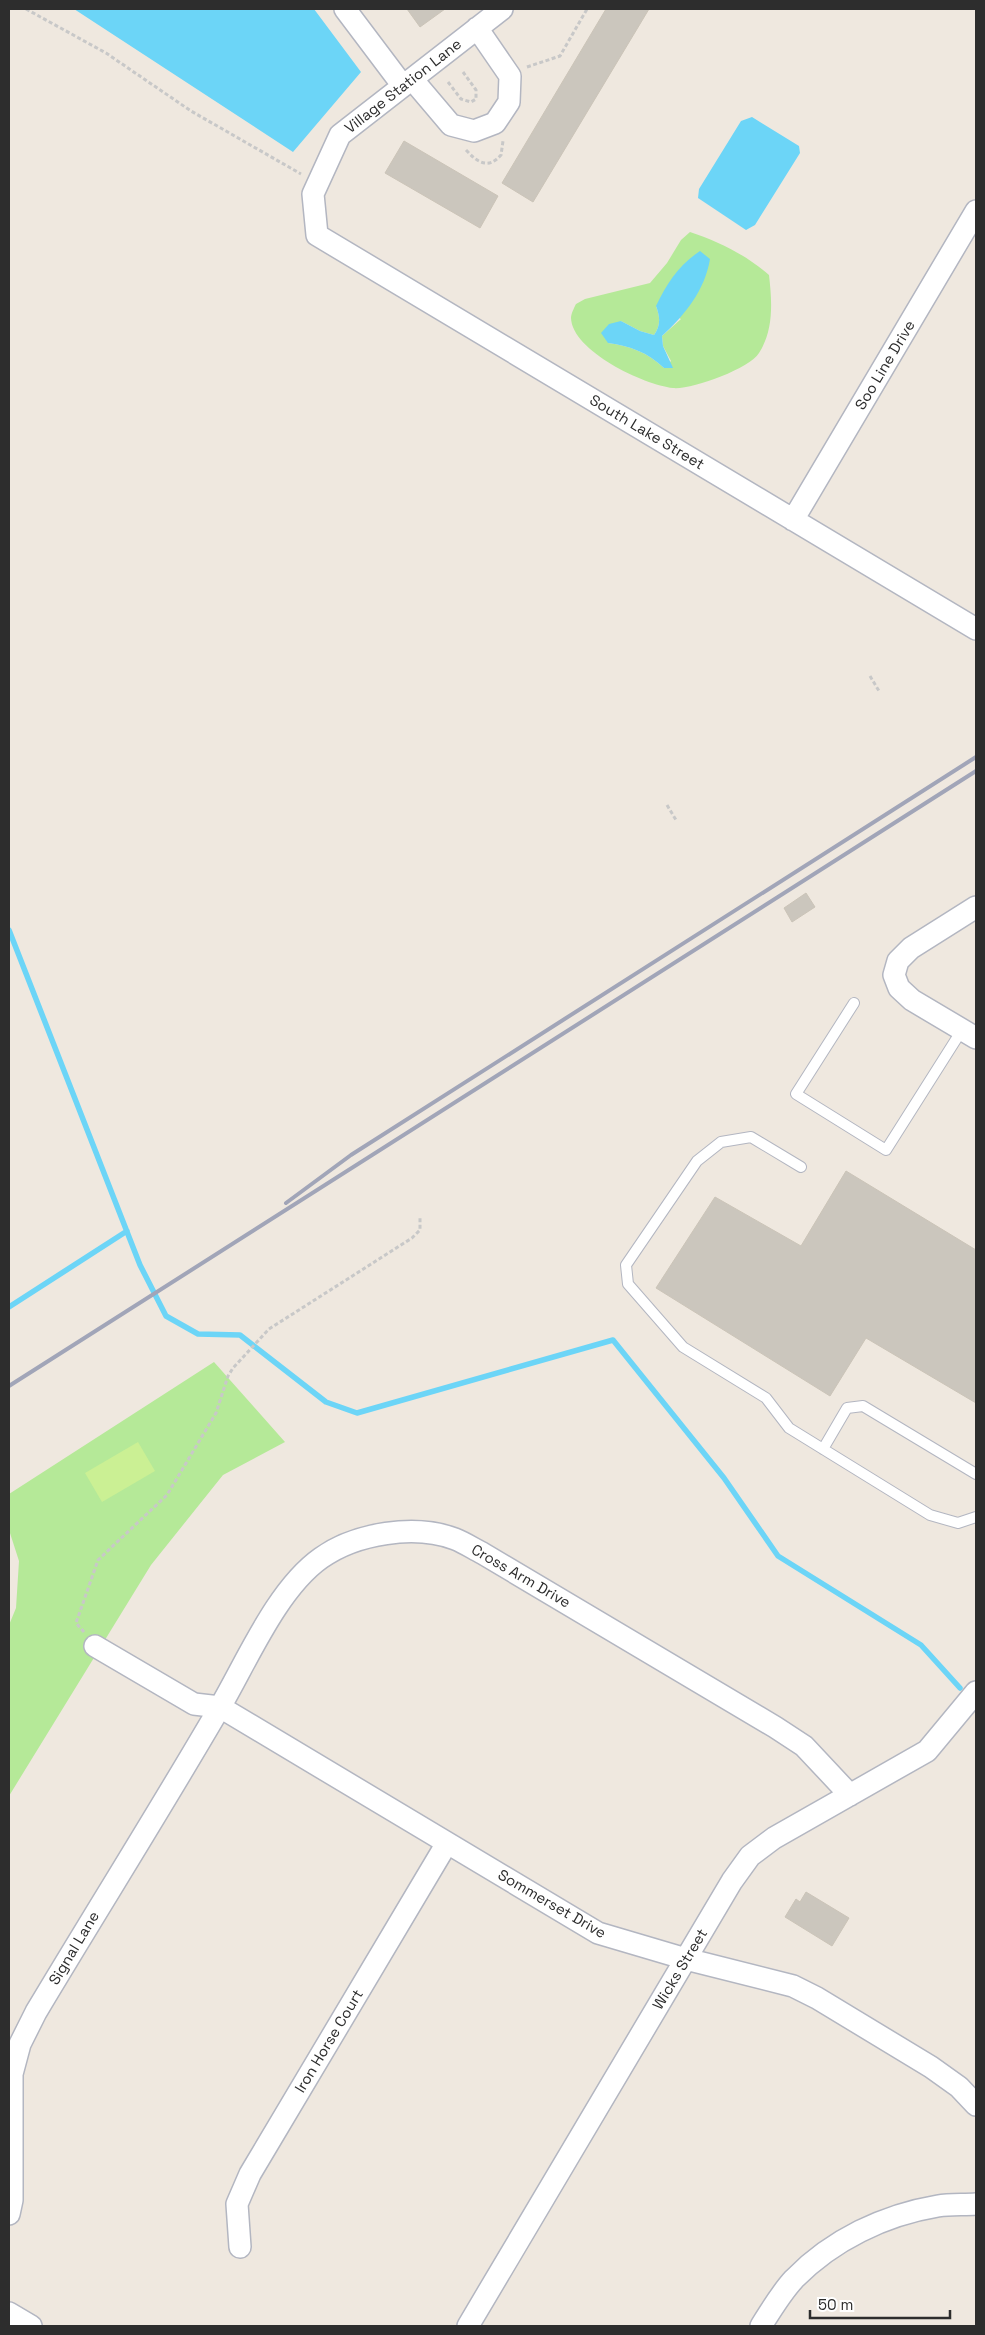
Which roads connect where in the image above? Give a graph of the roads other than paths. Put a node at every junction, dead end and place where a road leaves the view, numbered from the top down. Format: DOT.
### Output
graph roads {
  1 [pos="345,9"];
  2 [pos="502,9"];
  3 [pos="477,28"];
  4 [pos="407,82"];
  5 [pos="976,211"];
  6 [pos="318,235"];
  7 [pos="793,520"];
  8 [pos="976,630"];
  9 [pos="972,915"];
  10 [pos="854,1003"];
  11 [pos="969,1034"];
  12 [pos="801,1167"];
  13 [pos="823,1449"];
  14 [pos="976,1474"];
  15 [pos="976,1517"];
  16 [pos="96,1646"];
  17 [pos="976,1692"];
  18 [pos="220,1708"];
  19 [pos="850,1795"];
  20 [pos="447,1843"];
  21 [pos="686,1959"];
  22 [pos="10,2100"];
  23 [pos="976,2105"];
  24 [pos="976,2204"];
  25 [pos="9,2214"];
  26 [pos="240,2247"];
  27 [pos="9,2313"];
  28 [pos="31,2326"];
  29 [pos="468,2326"];
  30 [pos="761,2326"];
  1 -- 4 [label="street"];
  2 -- 3 [label="street, Village Station Lane"];
  3 -- 4 [label="street, Village Station Lane"];
  3 -- 4 [label="street"];
  4 -- 6 [label="street, Village Station Lane"];
  5 -- 7 [label="street, Soo Line Drive"];
  6 -- 7 [label="street, South Lake Street"];
  7 -- 8 [label="street, South Lake Street"];
  9 -- 11 [label="street"];
  10 -- 11 [label="lane"];
  12 -- 13 [label="lane"];
  13 -- 14 [label="lane"];
  13 -- 15 [label="lane"];
  16 -- 18 [label="street"];
  17 -- 19 [label="street, Wicks Street"];
  18 -- 19 [label="street, Cross Arm Drive"];
  18 -- 20 [label="street, Sommerset Drive"];
  18 -- 22 [label="street, Signal Lane"];
  19 -- 21 [label="street, Wicks Street"];
  20 -- 21 [label="street, Sommerset Drive"];
  20 -- 26 [label="street, Iron Horse Court"];
  21 -- 23 [label="street, Sommerset Drive"];
  21 -- 29 [label="street, Wicks Street"];
  22 -- 25 [label="street, Signal Lane"];
  24 -- 30 [label="street"];
  27 -- 28 [label="street"];
}
